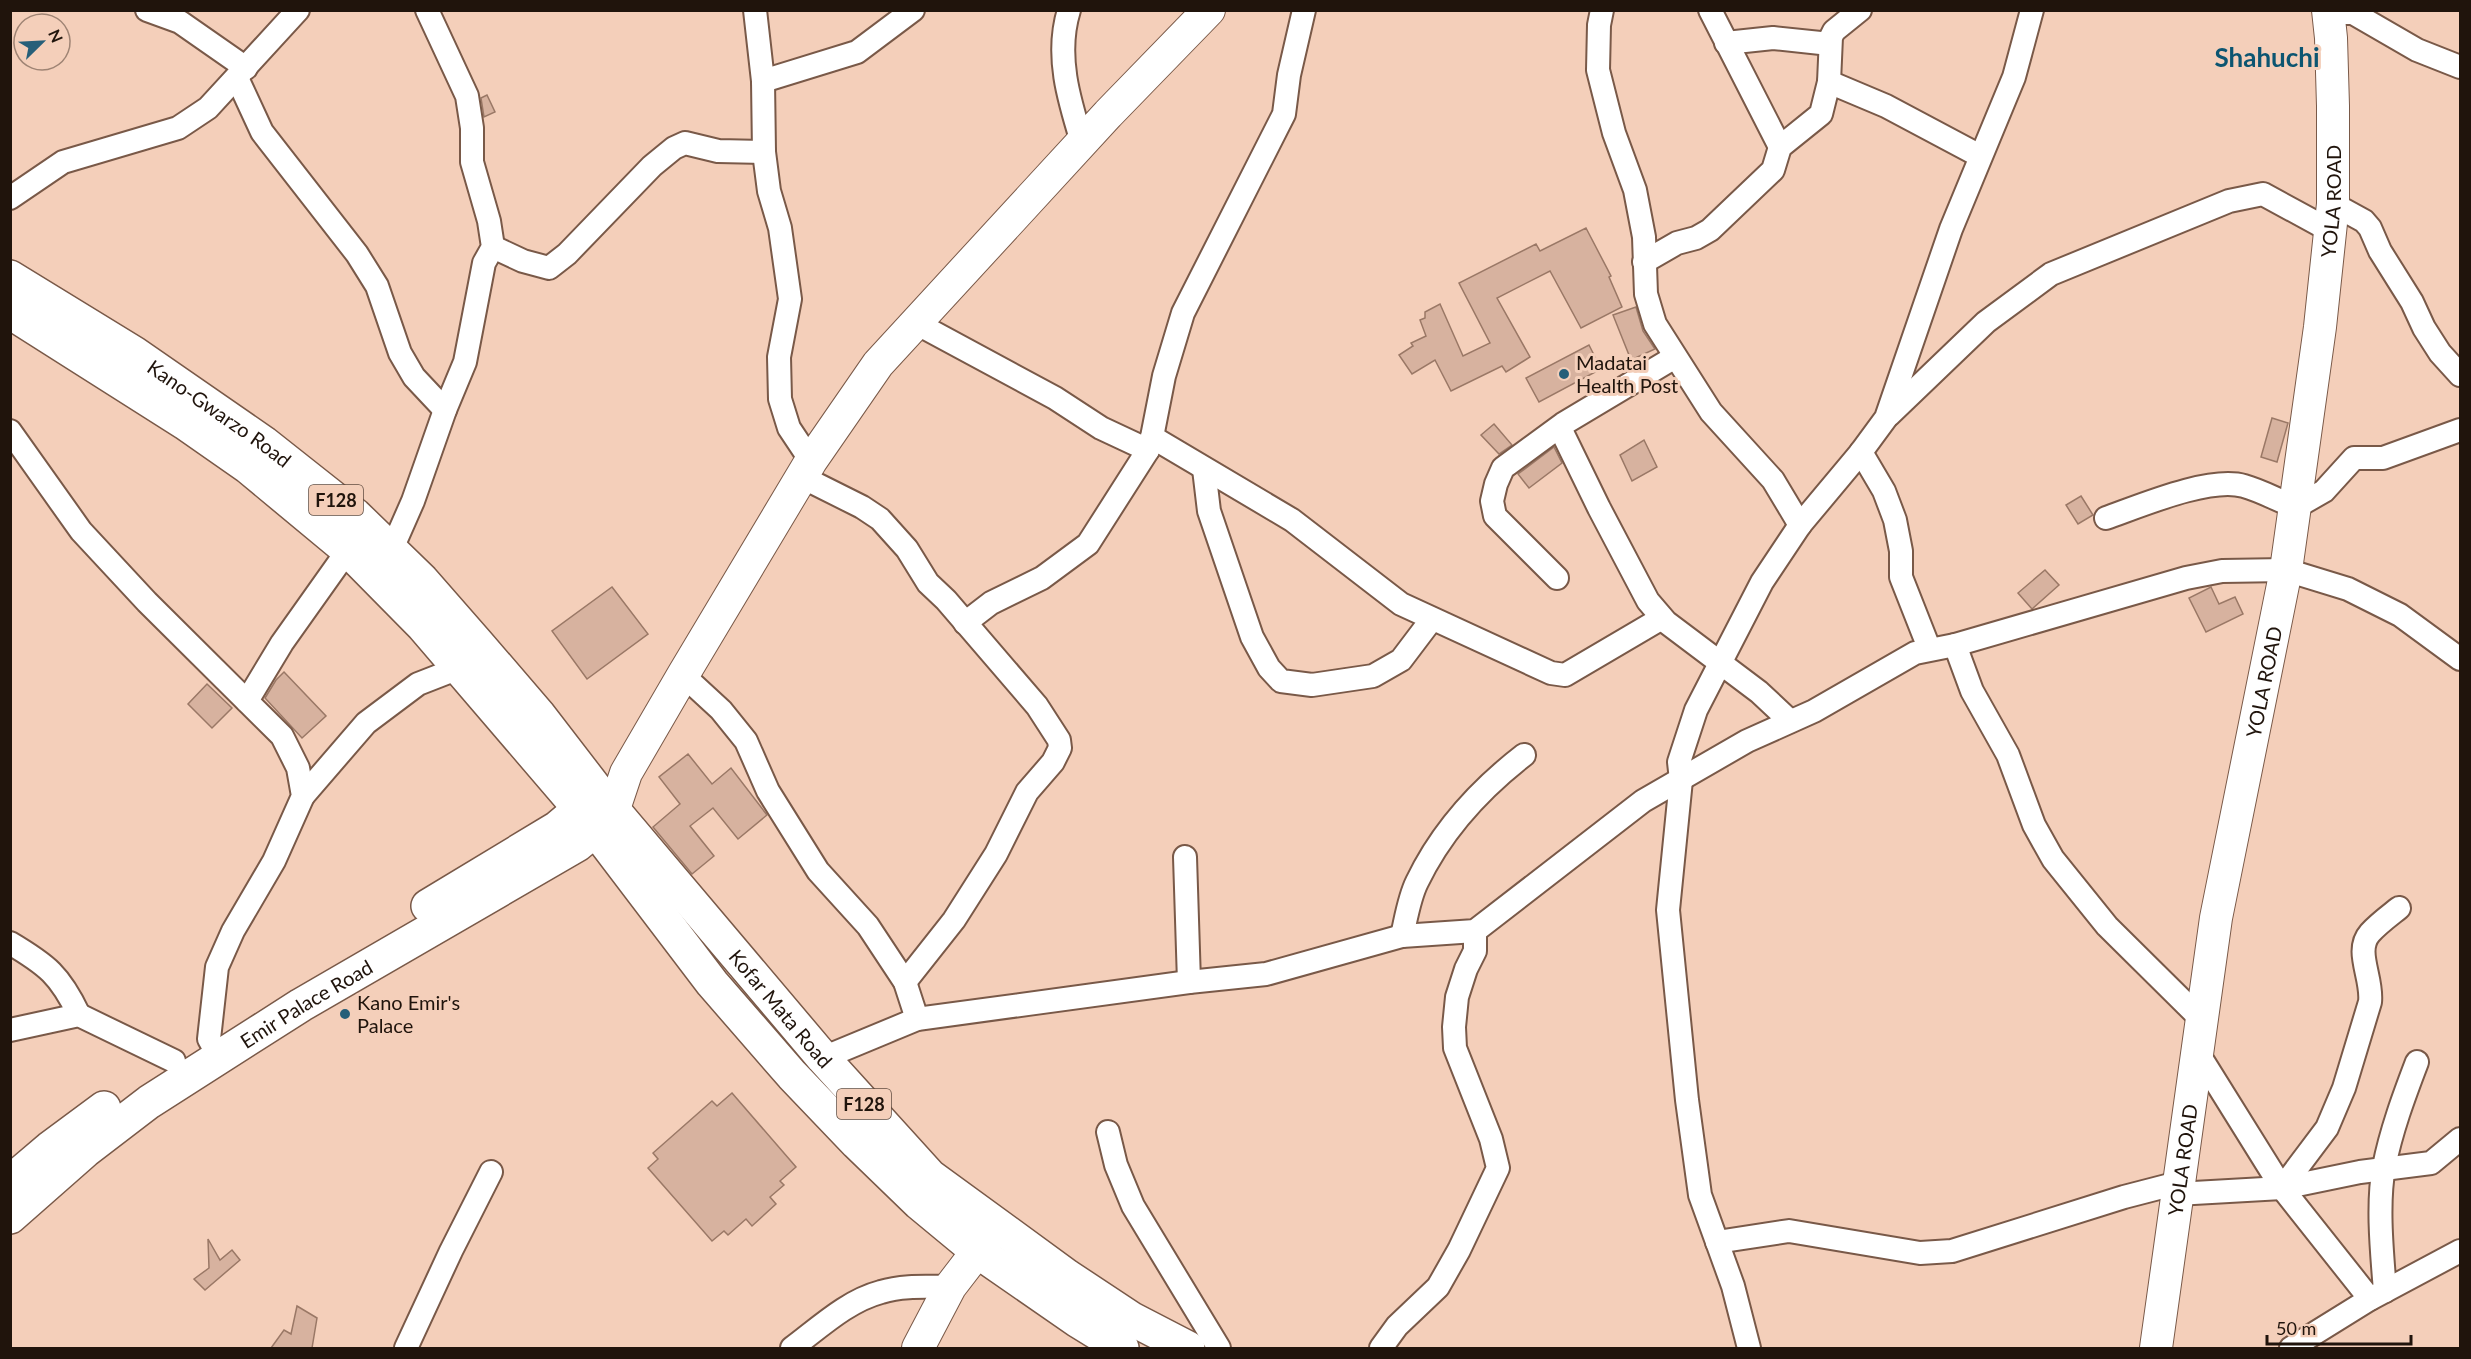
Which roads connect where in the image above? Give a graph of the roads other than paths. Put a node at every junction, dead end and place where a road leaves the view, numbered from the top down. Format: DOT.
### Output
graph roads {
  1 [pos="147,10"];
  2 [pos="298,10"];
  3 [pos="427,10"];
  4 [pos="755,10"];
  5 [pos="913,10"];
  6 [pos="1069,10"];
  7 [pos="1209,10"];
  8 [pos="1304,10"];
  9 [pos="1602,10"];
  10 [pos="1710,10"];
  11 [pos="1860,10"];
  12 [pos="2032,10"];
  13 [pos="2328,12"];
  14 [pos="1726,43"];
  15 [pos="1830,44"];
  16 [pos="2460,67"];
  17 [pos="242,73"];
  18 [pos="763,81"];
  19 [pos="1829,82"];
  20 [pos="1083,142"];
  21 [pos="1780,147"];
  22 [pos="764,152"];
  23 [pos="1980,156"];
  24 [pos="10,198"];
  25 [pos="2332,217"];
  26 [pos="493,247"];
  27 [pos="1644,262"];
  28 [pos="10,276"];
  29 [pos="10,312"];
  30 [pos="916,323"];
  31 [pos="1675,357"];
  32 [pos="2460,375"];
  33 [pos="445,410"];
  34 [pos="1886,418"];
  35 [pos="1560,428"];
  36 [pos="2460,430"];
  37 [pos="10,431"];
  38 [pos="1150,444"];
  39 [pos="1861,452"];
  40 [pos="807,469"];
  41 [pos="1204,469"];
  42 [pos="2296,507"];
  43 [pos="2106,518"];
  44 [pos="1800,525"];
  45 [pos="348,550"];
  46 [pos="391,551"];
  47 [pos="2286,570"];
  48 [pos="1557,578"];
  49 [pos="1662,618"];
  50 [pos="1432,619"];
  51 [pos="965,623"];
  52 [pos="1955,645"];
  53 [pos="1929,648"];
  54 [pos="2460,658"];
  55 [pos="1720,662"];
  56 [pos="459,668"];
  57 [pos="683,675"];
  58 [pos="247,701"];
  59 [pos="1790,721"];
  60 [pos="1524,755"];
  61 [pos="1681,780"];
  62 [pos="303,796"];
  63 [pos="597,810"];
  64 [pos="1185,857"];
  65 [pos="2399,908"];
  66 [pos="1475,931"];
  67 [pos="1402,936"];
  68 [pos="10,943"];
  69 [pos="905,982"];
  70 [pos="1189,982"];
  71 [pos="79,1015"];
  72 [pos="917,1019"];
  73 [pos="2201,1019"];
  74 [pos="10,1030"];
  75 [pos="214,1048"];
  76 [pos="2196,1050"];
  77 [pos="823,1058"];
  78 [pos="174,1061"];
  79 [pos="2417,1062"];
  80 [pos="1108,1132"];
  81 [pos="2460,1139"];
  82 [pos="2384,1169"];
  83 [pos="491,1172"];
  84 [pos="10,1182"];
  85 [pos="2282,1188"];
  86 [pos="2177,1189"];
  87 [pos="10,1217"];
  88 [pos="998,1225"];
  89 [pos="1717,1242"];
  90 [pos="977,1251"];
  91 [pos="2460,1251"];
  92 [pos="950,1287"];
  93 [pos="2378,1295"];
  94 [pos="406,1348"];
  95 [pos="792,1348"];
  96 [pos="918,1348"];
  97 [pos="1122,1348"];
  98 [pos="1188,1348"];
  99 [pos="1219,1348"];
  100 [pos="1381,1348"];
  101 [pos="1749,1348"];
  102 [pos="2156,1348"];
  103 [pos="2291,1348"];
  1 -- 17 [label="street"];
  2 -- 17 [label="street"];
  3 -- 26 [label="street"];
  4 -- 18 [label="street"];
  5 -- 18 [label="street"];
  6 -- 20 [label="street"];
  7 -- 20 [label="street"];
  8 -- 38 [label="street"];
  9 -- 27 [label="street"];
  10 -- 14 [label="street"];
  11 -- 15 [label="street"];
  12 -- 23 [label="street"];
  13 -- 16 [label="street"];
  13 -- 25 [label="street, YOLA ROAD"];
  14 -- 15 [label="street"];
  14 -- 21 [label="street"];
  15 -- 19 [label="street"];
  17 -- 24 [label="street"];
  17 -- 33 [label="street"];
  18 -- 22 [label="street"];
  19 -- 21 [label="street"];
  19 -- 23 [label="street"];
  20 -- 30 [label="street"];
  21 -- 27 [label="street"];
  22 -- 26 [label="street"];
  22 -- 40 [label="street"];
  23 -- 34 [label="street"];
  25 -- 32 [label="street"];
  25 -- 34 [label="street"];
  25 -- 42 [label="street, YOLA ROAD"];
  26 -- 33 [label="street"];
  27 -- 31 [label="street"];
  28 -- 46 [label="main road, Kano-Gwarzo Road / F128"];
  29 -- 45 [label="main road, Kano-Gwarzo Road / F128"];
  30 -- 38 [label="street"];
  30 -- 40 [label="street"];
  31 -- 35 [label="street"];
  31 -- 44 [label="street"];
  33 -- 46 [label="street"];
  34 -- 39 [label="street"];
  35 -- 48 [label="street"];
  35 -- 49 [label="street"];
  36 -- 42 [label="street"];
  37 -- 58 [label="street"];
  38 -- 41 [label="street"];
  38 -- 51 [label="street"];
  39 -- 44 [label="street"];
  39 -- 53 [label="street"];
  40 -- 51 [label="street"];
  40 -- 57 [label="street"];
  41 -- 50 [label="street"];
  41 -- 50 [label="street"];
  42 -- 43 [label="street"];
  42 -- 47 [label="street, YOLA ROAD"];
  44 -- 55 [label="street"];
  45 -- 56 [label="main road, Kano-Gwarzo Road / F128"];
  45 -- 58 [label="street"];
  46 -- 63 [label="main road, Kano-Gwarzo Road / F128"];
  47 -- 52 [label="street"];
  47 -- 54 [label="street"];
  47 -- 73 [label="street, YOLA ROAD"];
  49 -- 50 [label="street"];
  49 -- 55 [label="street"];
  51 -- 69 [label="street"];
  52 -- 53 [label="street"];
  52 -- 73 [label="street"];
  53 -- 59 [label="street"];
  55 -- 59 [label="street"];
  55 -- 61 [label="street"];
  56 -- 62 [label="street"];
  56 -- 63 [label="main road, Kano-Gwarzo Road / F128"];
  57 -- 63 [label="street"];
  57 -- 69 [label="street"];
  58 -- 62 [label="street"];
  59 -- 61 [label="street"];
  60 -- 67 [label="street"];
  61 -- 66 [label="street"];
  61 -- 89 [label="street"];
  62 -- 75 [label="street"];
  63 -- 75 [label="main road, Emir Palace Road"];
  63 -- 77 [label="main road, Kofar Mata Road / F128"];
  63 -- 90 [label="main road, Kofar Mata Road / F128"];
  64 -- 70 [label="street"];
  65 -- 85 [label="street"];
  66 -- 67 [label="street"];
  66 -- 100 [label="street"];
  67 -- 70 [label="street"];
  68 -- 71 [label="street"];
  69 -- 72 [label="street"];
  70 -- 72 [label="street"];
  71 -- 74 [label="street"];
  71 -- 78 [label="street"];
  72 -- 77 [label="street"];
  73 -- 76 [label="street, YOLA ROAD"];
  75 -- 78 [label="main road, Emir Palace Road"];
  75 -- 87 [label="main road, Emir Palace Road"];
  76 -- 85 [label="street"];
  76 -- 86 [label="street, YOLA ROAD"];
  77 -- 88 [label="main road, Kofar Mata Road / F128"];
  78 -- 84 [label="main road, Emir Palace Road"];
  79 -- 82 [label="street"];
  80 -- 99 [label="street"];
  81 -- 82 [label="street"];
  82 -- 85 [label="street"];
  82 -- 93 [label="street"];
  83 -- 94 [label="street"];
  85 -- 86 [label="street"];
  85 -- 93 [label="street"];
  86 -- 89 [label="street"];
  86 -- 102 [label="street, YOLA ROAD"];
  88 -- 90 [label="street"];
  88 -- 98 [label="main road, Kofar Mata Road / F128"];
  89 -- 101 [label="street"];
  90 -- 92 [label="street"];
  90 -- 97 [label="main road, Kofar Mata Road / F128"];
  91 -- 93 [label="street"];
  92 -- 95 [label="street"];
  92 -- 96 [label="street"];
  93 -- 103 [label="street"];
}
